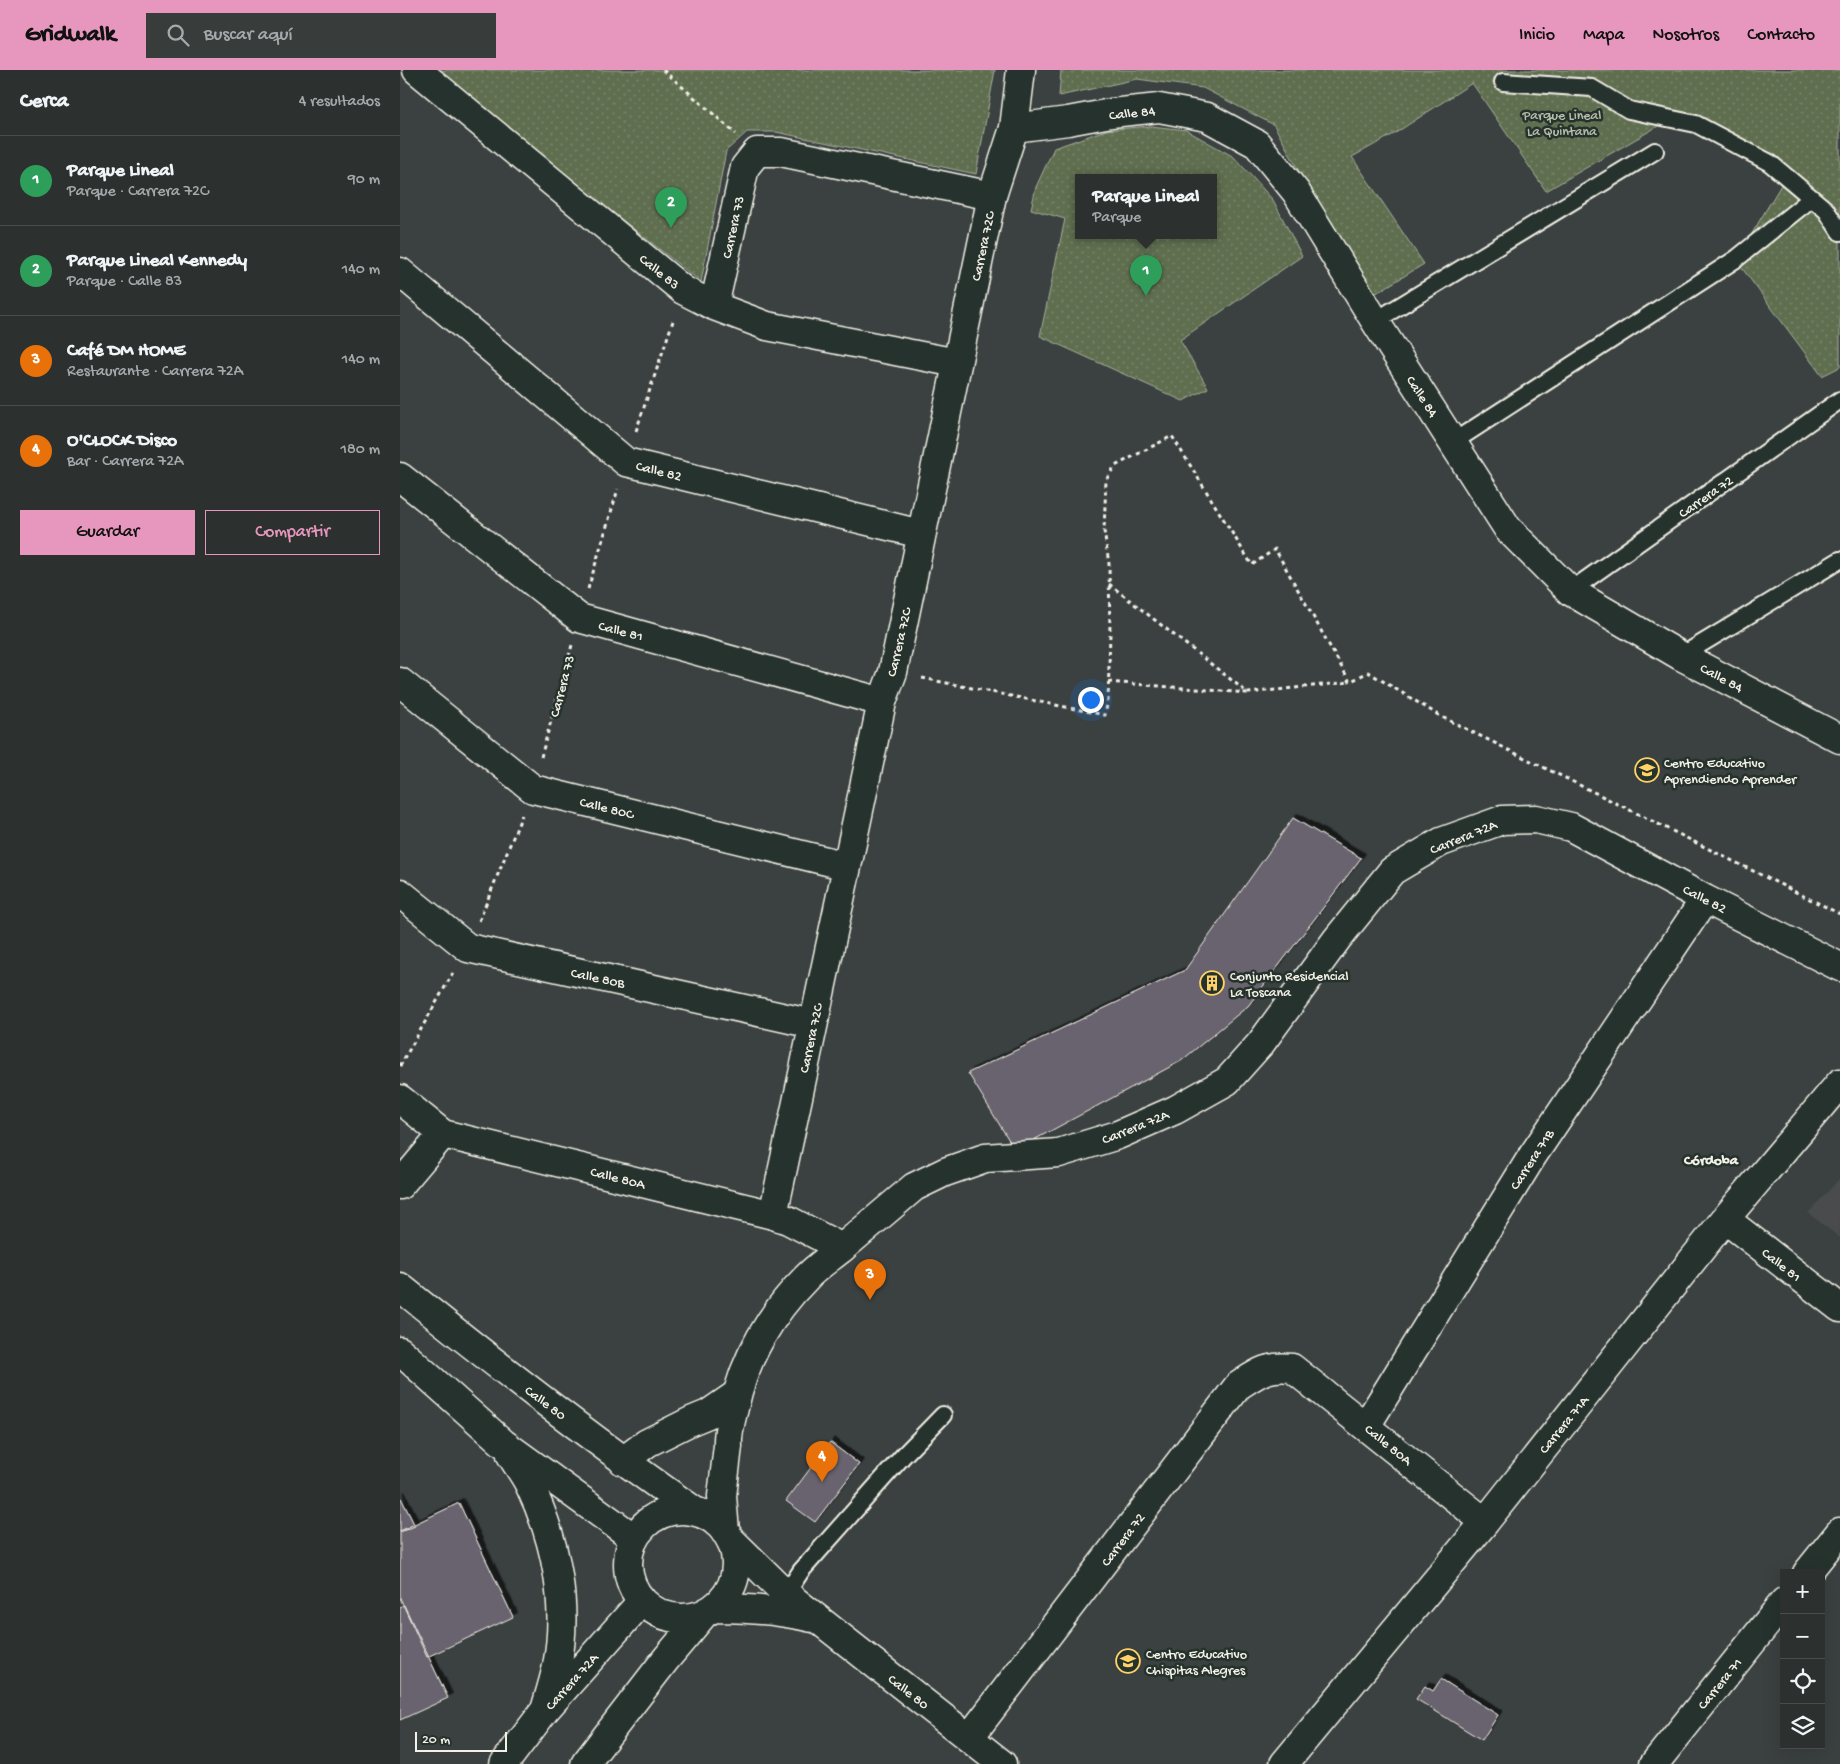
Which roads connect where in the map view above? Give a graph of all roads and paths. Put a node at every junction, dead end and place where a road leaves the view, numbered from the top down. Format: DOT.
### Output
graph roads {
  1 [pos="417,70"];
  2 [pos="663,70"];
  3 [pos="1021,70"];
  4 [pos="1503,82"];
  5 [pos="1014,128"];
  6 [pos="1656,151"];
  7 [pos="757,152"];
  8 [pos="992,196"];
  9 [pos="1812,198"];
  10 [pos="1840,232"];
  11 [pos="400,272"];
  12 [pos="683,290"];
  13 [pos="714,306"];
  14 [pos="1375,321"];
  15 [pos="957,363"];
  16 [pos="1840,400"];
  17 [pos="1453,442"];
  18 [pos="626,462"];
  19 [pos="400,477"];
  20 [pos="921,534"];
  21 [pos="1840,560"];
  22 [pos="1109,584"];
  23 [pos="1570,591"];
  24 [pos="579,618"];
  25 [pos="1681,656"];
  26 [pos="892,672"];
  27 [pos="400,682"];
  28 [pos="1108,682"];
  29 [pos="1350,682"];
  30 [pos="1248,693"];
  31 [pos="882,702"];
  32 [pos="1840,739"];
  33 [pos="533,789"];
  34 [pos="1571,828"];
  35 [pos="847,866"];
  36 [pos="400,893"];
  37 [pos="1705,899"];
  38 [pos="1840,914"];
  39 [pos="468,948"];
  40 [pos="1840,967"];
  41 [pos="813,1024"];
  42 [pos="400,1066"];
  43 [pos="1840,1083"];
  44 [pos="400,1099"];
  45 [pos="443,1134"];
  46 [pos="400,1185"];
  47 [pos="773,1215"];
  48 [pos="1725,1219"];
  49 [pos="842,1248"];
  50 [pos="400,1287"];
  51 [pos="1840,1308"];
  52 [pos="400,1351"];
  53 [pos="1292,1368"];
  54 [pos="736,1394"];
  55 [pos="943,1415"];
  56 [pos="1366,1426"];
  57 [pos="503,1443"];
  58 [pos="728,1446"];
  59 [pos="623,1461"];
  60 [pos="698,1512"];
  61 [pos="1485,1522"];
  62 [pos="1840,1532"];
  63 [pos="728,1536"];
  64 [pos="634,1538"];
  65 [pos="1810,1569"];
  66 [pos="786,1594"];
  67 [pos="642,1601"];
  68 [pos="1780,1607"];
  69 [pos="708,1611"];
  70 [pos="816,1619"];
  71 [pos="545,1710"];
  72 [pos="969,1738"];
  73 [pos="504,1764"];
  74 [pos="584,1764"];
  75 [pos="1002,1764"];
  76 [pos="1284,1764"];
  77 [pos="1654,1764"];
  1 -- 12 [label="street, Calle 83"];
  2 -- 7 [label="path"];
  3 -- 5 [label="street, Carrera 72C"];
  4 -- 9 [label="lane"];
  5 -- 8 [label="street, Carrera 72C"];
  5 -- 14 [label="street, Calle 84"];
  6 -- 14 [label="lane"];
  7 -- 8 [label="street"];
  7 -- 13 [label="street, Carrera 73"];
  8 -- 15 [label="street, Carrera 72C"];
  9 -- 10 [label="lane"];
  9 -- 17 [label="lane"];
  11 -- 18 [label="street, Calle 82"];
  12 -- 13 [label="street, Calle 83"];
  12 -- 18 [label="path, Carrera 73"];
  13 -- 15 [label="street, Calle 83"];
  14 -- 17 [label="street, Calle 84"];
  15 -- 20 [label="street, Carrera 72C"];
  16 -- 23 [label="lane, Carrera 72"];
  17 -- 23 [label="street, Calle 84"];
  18 -- 20 [label="street, Calle 82"];
  18 -- 24 [label="path, Carrera 73"];
  19 -- 24 [label="street, Calle 81"];
  20 -- 26 [label="street, Carrera 72C"];
  21 -- 25 [label="lane"];
  22 -- 28 [label="path"];
  22 -- 29 [label="path"];
  22 -- 30 [label="path"];
  23 -- 25 [label="street, Calle 84"];
  24 -- 31 [label="street, Calle 81"];
  24 -- 33 [label="path, Carrera 73"];
  25 -- 32 [label="street, Calle 84"];
  26 -- 28 [label="path"];
  26 -- 31 [label="street, Carrera 72C"];
  27 -- 33 [label="street, Calle 80C"];
  28 -- 30 [label="path"];
  29 -- 30 [label="path"];
  29 -- 38 [label="path"];
  31 -- 35 [label="street, Carrera 72C"];
  33 -- 35 [label="street, Calle 80C"];
  33 -- 39 [label="path, Carrera 73"];
  34 -- 37 [label="street, Calle 82"];
  34 -- 49 [label="street, Carrera 72A"];
  35 -- 41 [label="street, Carrera 72C"];
  36 -- 39 [label="street, Calle 80B"];
  37 -- 40 [label="street, Calle 82"];
  37 -- 56 [label="street, Carrera 71B"];
  39 -- 41 [label="street, Calle 80B"];
  39 -- 42 [label="path, Carrera 73"];
  41 -- 47 [label="street, Carrera 72C"];
  43 -- 48 [label="street, Carrera 71A"];
  44 -- 45 [label="street, Calle 80A"];
  45 -- 46 [label="street"];
  45 -- 47 [label="street, Calle 80A"];
  47 -- 49 [label="street, Calle 80A"];
  48 -- 51 [label="street, Calle 81"];
  48 -- 61 [label="street, Carrera 71A"];
  49 -- 54 [label="street, Carrera 72A"];
  50 -- 59 [label="street, Calle 80"];
  52 -- 57 [label="street"];
  53 -- 56 [label="street, Calle 80A"];
  53 -- 72 [label="street, Carrera 72"];
  54 -- 58 [label="street, Carrera 72A"];
  54 -- 59 [label="street"];
  55 -- 66 [label="lane"];
  56 -- 61 [label="street, Calle 80A"];
  57 -- 64 [label="street"];
  57 -- 71 [label="street"];
  58 -- 60 [label="street, Carrera 72A"];
  58 -- 63 [label="street, Carrera 72A"];
  59 -- 60 [label="street, Calle 80"];
  60 -- 63 [label="street"];
  60 -- 64 [label="street"];
  61 -- 76 [label="street, Carrera 71A"];
  62 -- 65 [label="street"];
  63 -- 66 [label="street, Calle 80"];
  63 -- 69 [label="street"];
  64 -- 67 [label="street"];
  66 -- 70 [label="street, Calle 80"];
  67 -- 69 [label="street"];
  67 -- 71 [label="street, Carrera 72A"];
  68 -- 77 [label="street, Carrera 71"];
  69 -- 70 [label="street, Calle 80"];
  69 -- 74 [label="street"];
  70 -- 72 [label="street, Calle 80"];
  71 -- 73 [label="street, Carrera 72A"];
  72 -- 75 [label="street, Calle 80"];
}
